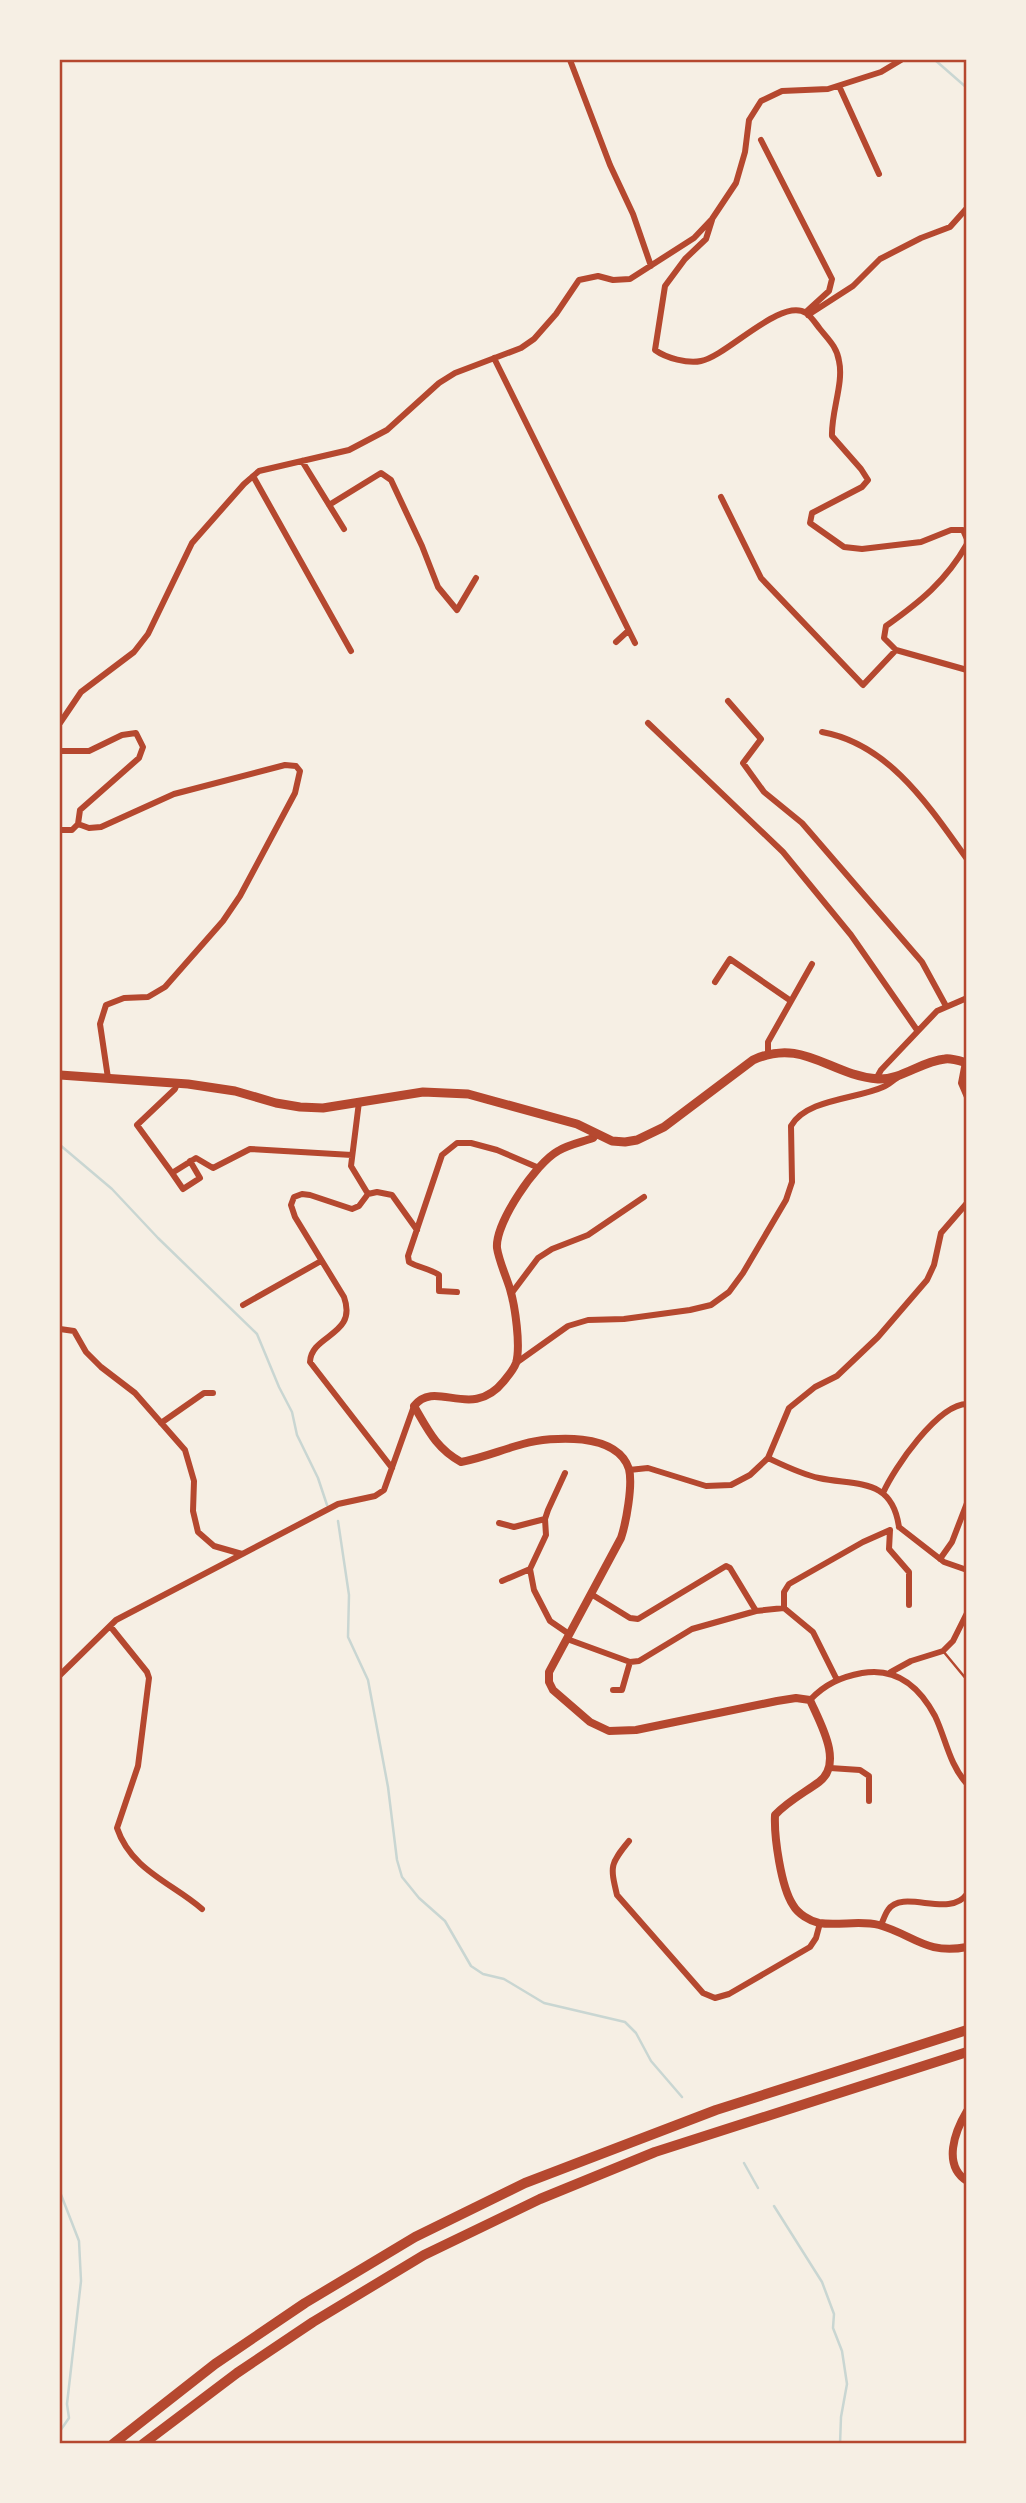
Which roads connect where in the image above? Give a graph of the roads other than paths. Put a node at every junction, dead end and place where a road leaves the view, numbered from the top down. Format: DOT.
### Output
graph roads {
  1 [pos="570,60"];
  2 [pos="901,60"];
  3 [pos="839,86"];
  4 [pos="761,140"];
  5 [pos="879,174"];
  6 [pos="967,208"];
  7 [pos="712,219"];
  8 [pos="651,266"];
  9 [pos="807,314"];
  10 [pos="494,358"];
  11 [pos="302,461"];
  12 [pos="253,476"];
  13 [pos="721,497"];
  14 [pos="329,505"];
  15 [pos="344,529"];
  16 [pos="967,541"];
  17 [pos="476,578"];
  18 [pos="628,631"];
  19 [pos="616,642"];
  20 [pos="635,643"];
  21 [pos="896,650"];
  22 [pos="351,651"];
  23 [pos="967,670"];
  24 [pos="728,701"];
  25 [pos="60,723"];
  26 [pos="648,723"];
  27 [pos="822,732"];
  28 [pos="60,751"];
  29 [pos="78,824"];
  30 [pos="60,830"];
  31 [pos="967,859"];
  32 [pos="812,964"];
  33 [pos="715,982"];
  34 [pos="967,998"];
  35 [pos="791,1001"];
  36 [pos="946,1006"];
  37 [pos="917,1030"];
  38 [pos="768,1053"];
  39 [pos="966,1062"];
  40 [pos="906,1072"];
  41 [pos="60,1075"];
  42 [pos="108,1079"];
  43 [pos="876,1079"];
  44 [pos="177,1084"];
  45 [pos="967,1097"];
  46 [pos="359,1101"];
  47 [pos="596,1134"];
  48 [pos="352,1155"];
  49 [pos="190,1161"];
  50 [pos="539,1168"];
  51 [pos="172,1173"];
  52 [pos="368,1194"];
  53 [pos="644,1197"];
  54 [pos="967,1203"];
  55 [pos="417,1230"];
  56 [pos="321,1261"];
  57 [pos="457,1292"];
  58 [pos="511,1294"];
  59 [pos="243,1305"];
  60 [pos="60,1329"];
  61 [pos="516,1363"];
  62 [pos="213,1393"];
  63 [pos="967,1404"];
  64 [pos="414,1406"];
  65 [pos="161,1423"];
  66 [pos="768,1458"];
  67 [pos="392,1468"];
  68 [pos="629,1469"];
  69 [pos="565,1473"];
  70 [pos="883,1493"];
  71 [pos="967,1503"];
  72 [pos="545,1519"];
  73 [pos="499,1523"];
  74 [pos="899,1528"];
  75 [pos="890,1530"];
  76 [pos="242,1554"];
  77 [pos="940,1559"];
  78 [pos="530,1569"];
  79 [pos="967,1570"];
  80 [pos="502,1581"];
  81 [pos="591,1594"];
  82 [pos="909,1605"];
  83 [pos="784,1608"];
  84 [pos="756,1611"];
  85 [pos="967,1613"];
  86 [pos="110,1626"];
  87 [pos="568,1637"];
  88 [pos="943,1651"];
  89 [pos="630,1662"];
  90 [pos="891,1672"];
  91 [pos="60,1675"];
  92 [pos="967,1679"];
  93 [pos="837,1680"];
  94 [pos="613,1690"];
  95 [pos="810,1700"];
  96 [pos="830,1768"];
  97 [pos="967,1784"];
  98 [pos="869,1801"];
  99 [pos="629,1841"];
  100 [pos="967,1894"];
  101 [pos="202,1909"];
  102 [pos="820,1923"];
  103 [pos="881,1926"];
  104 [pos="967,1947"];
  105 [pos="967,2030"];
  106 [pos="967,2052"];
  107 [pos="967,2111"];
  108 [pos="967,2181"];
  109 [pos="113,2444"];
  110 [pos="143,2444"];
  1 -- 8 [label="street"];
  2 -- 3 [label="street"];
  3 -- 5 [label="street"];
  3 -- 7 [label="street"];
  4 -- 9 [label="street"];
  6 -- 9 [label="street"];
  7 -- 8 [label="street"];
  7 -- 9 [label="street"];
  8 -- 10 [label="street"];
  9 -- 16 [label="street"];
  10 -- 11 [label="street"];
  10 -- 18 [label="street"];
  11 -- 12 [label="street"];
  11 -- 14 [label="street"];
  12 -- 22 [label="street"];
  12 -- 25 [label="street"];
  13 -- 21 [label="street"];
  14 -- 15 [label="street"];
  14 -- 17 [label="street"];
  16 -- 21 [label="street"];
  18 -- 19 [label="street"];
  18 -- 20 [label="street"];
  21 -- 23 [label="street"];
  24 -- 36 [label="street"];
  26 -- 37 [label="street"];
  27 -- 31 [label="street"];
  28 -- 29 [label="street"];
  29 -- 30 [label="street"];
  29 -- 42 [label="street"];
  32 -- 35 [label="street"];
  33 -- 35 [label="street"];
  34 -- 36 [label="street"];
  35 -- 38 [label="street"];
  36 -- 37 [label="street"];
  37 -- 43 [label="street"];
  38 -- 43 [label="main road"];
  38 -- 47 [label="main road"];
  39 -- 40 [label="main road"];
  39 -- 45 [label="street"];
  40 -- 43 [label="main road"];
  40 -- 61 [label="street"];
  41 -- 42 [label="main road"];
  42 -- 44 [label="main road"];
  44 -- 46 [label="main road"];
  44 -- 51 [label="street"];
  46 -- 47 [label="main road"];
  46 -- 48 [label="street"];
  47 -- 50 [label="street"];
  48 -- 49 [label="street"];
  48 -- 52 [label="street"];
  49 -- 51 [label="street"];
  49 -- 51 [label="street"];
  50 -- 55 [label="street"];
  50 -- 58 [label="street"];
  52 -- 55 [label="street"];
  52 -- 56 [label="street"];
  53 -- 58 [label="street"];
  54 -- 66 [label="street"];
  55 -- 57 [label="street"];
  56 -- 59 [label="street"];
  56 -- 67 [label="street"];
  58 -- 61 [label="street"];
  60 -- 65 [label="street"];
  61 -- 64 [label="street"];
  62 -- 65 [label="street"];
  63 -- 70 [label="street"];
  64 -- 67 [label="street"];
  64 -- 68 [label="street"];
  65 -- 76 [label="street"];
  66 -- 68 [label="street"];
  66 -- 70 [label="street"];
  67 -- 76 [label="street"];
  68 -- 81 [label="street"];
  69 -- 72 [label="street"];
  70 -- 74 [label="street"];
  71 -- 77 [label="street"];
  72 -- 73 [label="street"];
  72 -- 78 [label="street"];
  74 -- 75 [label="street"];
  74 -- 77 [label="street"];
  75 -- 82 [label="street"];
  75 -- 83 [label="street"];
  76 -- 86 [label="street"];
  77 -- 79 [label="street"];
  78 -- 80 [label="street"];
  78 -- 87 [label="street"];
  81 -- 84 [label="street"];
  81 -- 87 [label="street"];
  83 -- 84 [label="street"];
  83 -- 93 [label="street"];
  84 -- 89 [label="street"];
  85 -- 88 [label="street"];
  86 -- 91 [label="street"];
  86 -- 101 [label="street"];
  87 -- 89 [label="street"];
  87 -- 95 [label="street"];
  88 -- 90 [label="street"];
  88 -- 92 [label="lane"];
  89 -- 94 [label="street"];
  90 -- 93 [label="street"];
  90 -- 97 [label="street"];
  93 -- 95 [label="street"];
  95 -- 96 [label="street"];
  96 -- 98 [label="street"];
  96 -- 102 [label="street"];
  99 -- 102 [label="street"];
  100 -- 103 [label="street"];
  102 -- 103 [label="street"];
  103 -- 104 [label="street"];
  105 -- 109 [label="highway"];
  106 -- 110 [label="highway"];
  107 -- 108 [label="street"];
}
